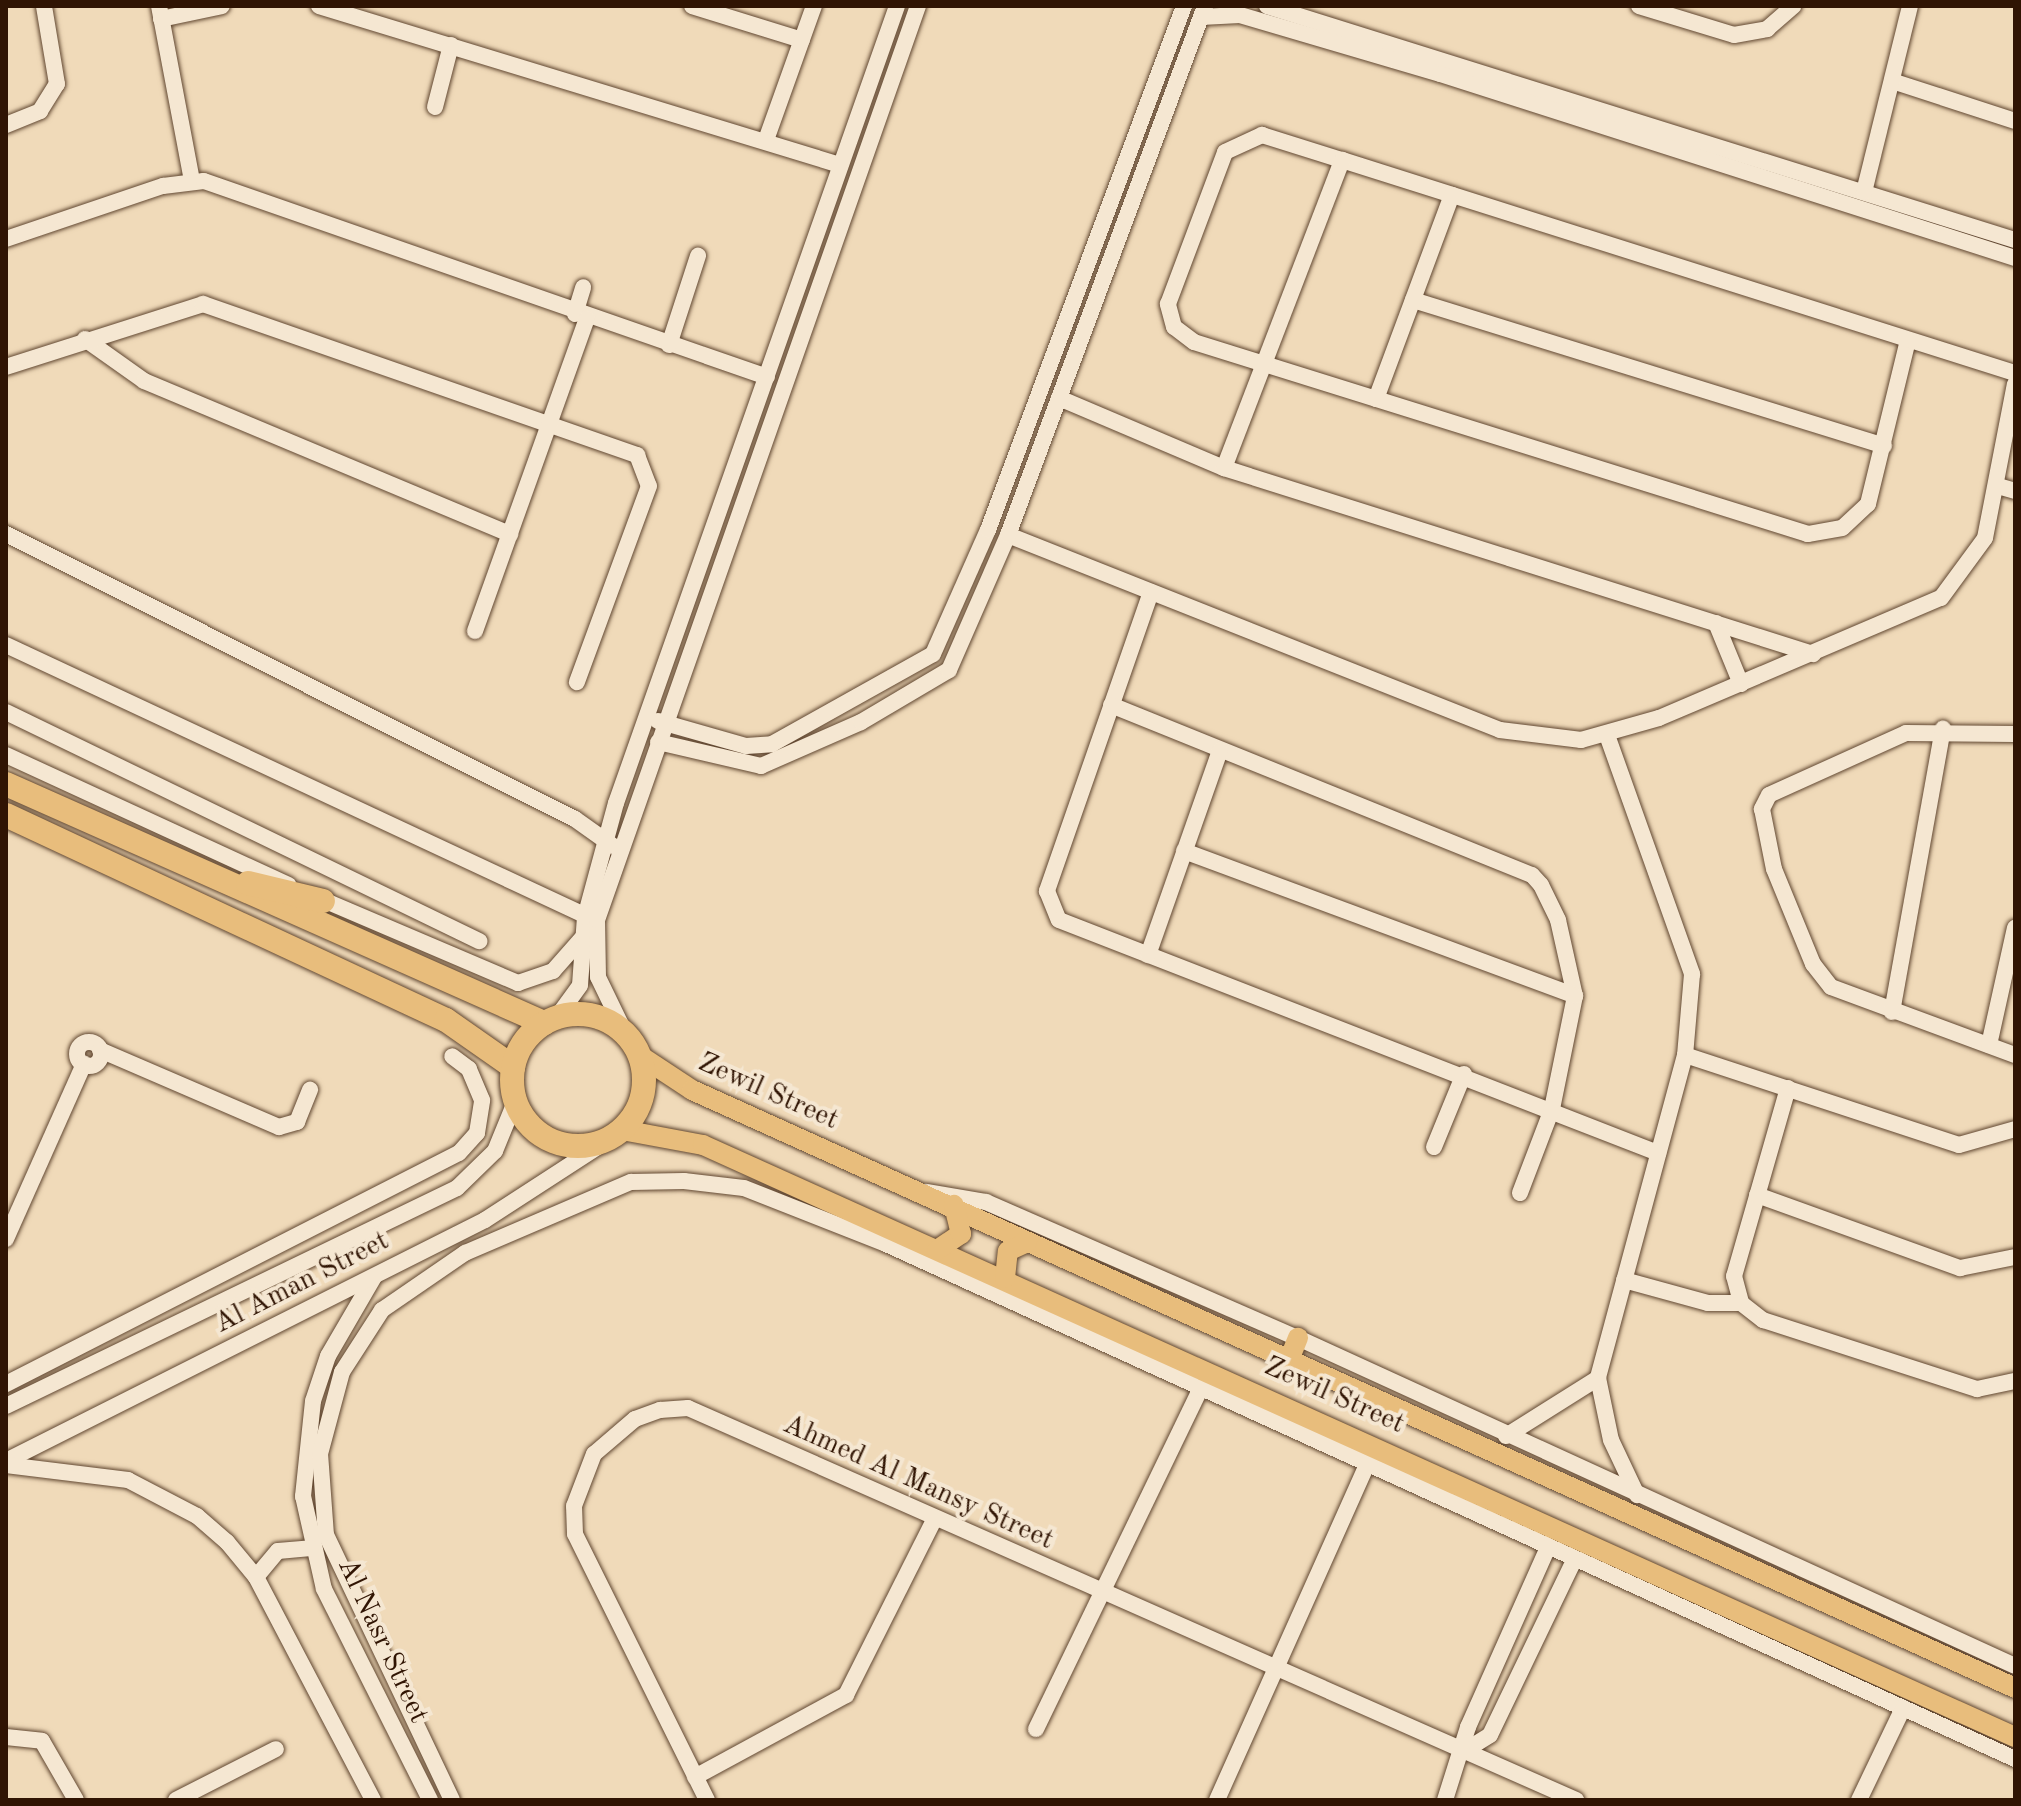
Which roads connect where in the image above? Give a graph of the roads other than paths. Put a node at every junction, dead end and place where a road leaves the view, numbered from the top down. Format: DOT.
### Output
graph roads {
  1 [pos="44,6"];
  2 [pos="222,6"];
  3 [pos="319,6"];
  4 [pos="692,6"];
  5 [pos="814,6"];
  6 [pos="897,6"];
  7 [pos="918,6"];
  8 [pos="1184,6"];
  9 [pos="1267,6"];
  10 [pos="1639,6"];
  11 [pos="1793,6"];
  12 [pos="1910,6"];
  13 [pos="160,12"];
  14 [pos="1203,12"];
  15 [pos="1256,12"];
  16 [pos="802,40"];
  17 [pos="451,45"];
  18 [pos="1892,81"];
  19 [pos="435,107"];
  20 [pos="2015,121"];
  21 [pos="6,125"];
  22 [pos="766,140"];
  23 [pos="1342,160"];
  24 [pos="1768,161"];
  25 [pos="840,165"];
  26 [pos="1763,178"];
  27 [pos="192,181"];
  28 [pos="1864,192"];
  29 [pos="1452,195"];
  30 [pos="1111,201"];
  31 [pos="1130,208"];
  32 [pos="1957,220"];
  33 [pos="1952,238"];
  34 [pos="6,239"];
  35 [pos="2015,240"];
  36 [pos="698,256"];
  37 [pos="2015,258"];
  38 [pos="583,287"];
  39 [pos="798,290"];
  40 [pos="817,298"];
  41 [pos="1413,300"];
  42 [pos="581,316"];
  43 [pos="85,339"];
  44 [pos="1908,340"];
  45 [pos="669,345"];
  46 [pos="1263,364"];
  47 [pos="6,367"];
  48 [pos="2015,373"];
  49 [pos="767,377"];
  50 [pos="2015,384"];
  51 [pos="1059,398"];
  52 [pos="1376,399"];
  53 [pos="550,422"];
  54 [pos="1884,446"];
  55 [pos="1224,468"];
  56 [pos="2007,488"];
  57 [pos="6,534"];
  58 [pos="510,534"];
  59 [pos="1008,535"];
  60 [pos="1151,592"];
  61 [pos="1716,623"];
  62 [pos="475,631"];
  63 [pos="6,645"];
  64 [pos="1813,654"];
  65 [pos="577,682"];
  66 [pos="1741,684"];
  67 [pos="851,704"];
  68 [pos="1111,705"];
  69 [pos="6,712"];
  70 [pos="647,717"];
  71 [pos="861,722"];
  72 [pos="665,724"];
  73 [pos="1943,729"];
  74 [pos="2015,734"];
  75 [pos="1607,735"];
  76 [pos="658,742"];
  77 [pos="1220,750"];
  78 [pos="6,755"];
  79 [pos="6,784"];
  80 [pos="624,806"];
  81 [pos="6,815"];
  82 [pos="612,845"];
  83 [pos="1184,851"];
  84 [pos="193,870"];
  85 [pos="323,901"];
  86 [pos="591,918"];
  87 [pos="2015,928"];
  88 [pos="583,937"];
  89 [pos="479,941"];
  90 [pos="1148,955"];
  91 [pos="1575,996"];
  92 [pos="1892,1012"];
  93 [pos="550,1020"];
  94 [pos="632,1045"];
  95 [pos="1989,1045"];
  96 [pos="1685,1055"];
  97 [pos="2015,1055"];
  98 [pos="452,1056"];
  99 [pos="513,1067"];
  100 [pos="1464,1074"];
  101 [pos="1788,1088"];
  102 [pos="310,1090"];
  103 [pos="515,1102"];
  104 [pos="1552,1109"];
  105 [pos="2015,1129"];
  106 [pos="617,1134"];
  107 [pos="1434,1147"];
  108 [pos="1658,1153"];
  109 [pos="927,1192"];
  110 [pos="1520,1193"];
  111 [pos="1757,1195"];
  112 [pos="954,1205"];
  113 [pos="6,1239"];
  114 [pos="1027,1242"];
  115 [pos="937,1250"];
  116 [pos="2015,1257"];
  117 [pos="396,1264"];
  118 [pos="376,1274"];
  119 [pos="1005,1278"];
  120 [pos="1624,1280"];
  121 [pos="410,1285"];
  122 [pos="1741,1303"];
  123 [pos="1298,1338"];
  124 [pos="1289,1360"];
  125 [pos="1598,1378"];
  126 [pos="2015,1381"];
  127 [pos="6,1384"];
  128 [pos="1200,1390"];
  129 [pos="6,1406"];
  130 [pos="1506,1436"];
  131 [pos="6,1463"];
  132 [pos="1367,1464"];
  133 [pos="1440,1485"];
  134 [pos="1637,1495"];
  135 [pos="934,1520"];
  136 [pos="1548,1547"];
  137 [pos="311,1548"];
  138 [pos="1575,1558"];
  139 [pos="256,1577"];
  140 [pos="1106,1590"];
  141 [pos="1828,1593"];
  142 [pos="1782,1641"];
  143 [pos="1274,1666"];
  144 [pos="2015,1666"];
  145 [pos="2015,1688"];
  146 [pos="1903,1708"];
  147 [pos="1036,1729"];
  148 [pos="6,1737"];
  149 [pos="2015,1737"];
  150 [pos="276,1749"];
  151 [pos="1466,1750"];
  152 [pos="2015,1759"];
  153 [pos="695,1777"];
  154 [pos="76,1800"];
  155 [pos="176,1800"];
  156 [pos="373,1800"];
  157 [pos="430,1800"];
  158 [pos="452,1800"];
  159 [pos="707,1800"];
  160 [pos="1217,1800"];
  161 [pos="1445,1800"];
  162 [pos="1576,1800"];
  163 [pos="1859,1800"];
  1 -- 21 [label="street"];
  2 -- 13 [label="street"];
  3 -- 17 [label="street"];
  4 -- 16 [label="street"];
  5 -- 16 [label="street"];
  6 -- 25 [label="street"];
  7 -- 40 [label="street"];
  8 -- 30 [label="street"];
  9 -- 24 [label="street"];
  10 -- 11 [label="street"];
  12 -- 18 [label="street"];
  13 -- 27 [label="street"];
  14 -- 15 [label="street"];
  14 -- 31 [label="street"];
  15 -- 26 [label="street"];
  16 -- 22 [label="street"];
  17 -- 19 [label="street"];
  17 -- 22 [label="street"];
  18 -- 20 [label="street"];
  18 -- 28 [label="street"];
  22 -- 25 [label="street"];
  23 -- 29 [label="street"];
  23 -- 46 [label="street"];
  23 -- 46 [label="street"];
  24 -- 26 [label="street"];
  24 -- 28 [label="street"];
  25 -- 39 [label="street"];
  26 -- 33 [label="street"];
  27 -- 34 [label="street"];
  27 -- 42 [label="street"];
  28 -- 32 [label="street"];
  29 -- 41 [label="street"];
  29 -- 44 [label="street"];
  30 -- 31 [label="street"];
  30 -- 67 [label="street"];
  31 -- 51 [label="street"];
  32 -- 33 [label="street"];
  32 -- 35 [label="street"];
  33 -- 37 [label="street"];
  36 -- 45 [label="street"];
  38 -- 42 [label="street"];
  39 -- 40 [label="street"];
  39 -- 49 [label="street"];
  40 -- 72 [label="street"];
  41 -- 52 [label="street"];
  41 -- 54 [label="street"];
  42 -- 45 [label="street"];
  42 -- 53 [label="street"];
  43 -- 47 [label="street"];
  43 -- 53 [label="street"];
  43 -- 58 [label="street"];
  44 -- 48 [label="street"];
  44 -- 54 [label="street"];
  45 -- 49 [label="street"];
  46 -- 52 [label="street"];
  46 -- 55 [label="street"];
  49 -- 70 [label="street"];
  50 -- 56 [label="street"];
  51 -- 55 [label="street"];
  51 -- 59 [label="street"];
  52 -- 54 [label="street"];
  53 -- 58 [label="street"];
  53 -- 65 [label="street"];
  55 -- 61 [label="street"];
  56 -- 64 [label="street"];
  57 -- 82 [label="street"];
  58 -- 62 [label="street"];
  59 -- 60 [label="street"];
  59 -- 71 [label="street"];
  60 -- 68 [label="street"];
  60 -- 75 [label="street"];
  61 -- 64 [label="street"];
  61 -- 66 [label="street"];
  63 -- 86 [label="street"];
  64 -- 66 [label="street"];
  66 -- 75 [label="street"];
  67 -- 71 [label="street"];
  67 -- 72 [label="street"];
  68 -- 77 [label="street"];
  68 -- 90 [label="street"];
  69 -- 89 [label="street"];
  70 -- 72 [label="street"];
  70 -- 80 [label="street"];
  71 -- 76 [label="street"];
  72 -- 76 [label="street"];
  73 -- 74 [label="street"];
  73 -- 92 [label="street"];
  73 -- 92 [label="street"];
  75 -- 96 [label="street"];
  76 -- 80 [label="street"];
  77 -- 83 [label="street"];
  77 -- 91 [label="street"];
  78 -- 85 [label="street"];
  79 -- 84 [label="highway"];
  80 -- 82 [label="street"];
  81 -- 99 [label="highway"];
  82 -- 86 [label="street"];
  83 -- 90 [label="street"];
  83 -- 91 [label="street"];
  84 -- 85 [label="highway"];
  84 -- 93 [label="highway"];
  85 -- 88 [label="street"];
  86 -- 88 [label="street"];
  86 -- 94 [label="street"];
  87 -- 95 [label="street"];
  88 -- 93 [label="street"];
  90 -- 100 [label="street"];
  91 -- 104 [label="street"];
  92 -- 95 [label="street"];
  93 -- 94 [label="highway"];
  93 -- 99 [label="highway"];
  94 -- 106 [label="highway"];
  94 -- 109 [label="main road, Zewil Street"];
  95 -- 97 [label="street"];
  96 -- 101 [label="street"];
  96 -- 108 [label="street"];
  98 -- 127 [label="street"];
  99 -- 103 [label="highway"];
  100 -- 104 [label="street"];
  100 -- 107 [label="street"];
  101 -- 105 [label="street"];
  101 -- 111 [label="street"];
  102 -- 113 [label="street"];
  103 -- 106 [label="highway"];
  103 -- 129 [label="street, Al Aman Street"];
  104 -- 108 [label="street"];
  104 -- 110 [label="street"];
  106 -- 115 [label="main road, Zewil Street"];
  106 -- 117 [label="street, Al Aman Street"];
  108 -- 120 [label="street"];
  109 -- 112 [label="main road, Zewil Street"];
  109 -- 123 [label="street"];
  111 -- 116 [label="street"];
  111 -- 122 [label="street"];
  112 -- 114 [label="main road, Zewil Street"];
  112 -- 115 [label="main road"];
  114 -- 119 [label="main road"];
  114 -- 124 [label="main road, Zewil Street"];
  115 -- 119 [label="main road, Zewil Street"];
  117 -- 118 [label="street, Al Aman Street"];
  117 -- 121 [label="street"];
  118 -- 131 [label="street, Al Aman Street"];
  118 -- 137 [label="street, Al Nasr Street"];
  119 -- 133 [label="main road, Zewil Street"];
  120 -- 122 [label="street"];
  120 -- 125 [label="street"];
  121 -- 128 [label="street"];
  121 -- 158 [label="street"];
  122 -- 126 [label="street"];
  123 -- 124 [label="main road"];
  123 -- 130 [label="street"];
  124 -- 141 [label="main road, Zewil Street"];
  125 -- 130 [label="street"];
  125 -- 134 [label="street"];
  128 -- 132 [label="street"];
  128 -- 140 [label="street"];
  130 -- 134 [label="street"];
  131 -- 139 [label="street"];
  132 -- 133 [label="street"];
  132 -- 143 [label="street"];
  133 -- 136 [label="street"];
  133 -- 142 [label="main road, Zewil Street"];
  134 -- 141 [label="street"];
  135 -- 140 [label="street, Ahmed Al Mansy Street"];
  135 -- 153 [label="street"];
  135 -- 153 [label="street, Ahmed Al Mansy Street"];
  136 -- 138 [label="street"];
  136 -- 151 [label="street"];
  137 -- 139 [label="street"];
  137 -- 157 [label="street, Al Nasr Street"];
  138 -- 142 [label="street"];
  138 -- 151 [label="street"];
  139 -- 156 [label="street"];
  140 -- 143 [label="street, Ahmed Al Mansy Street"];
  140 -- 147 [label="street"];
  141 -- 144 [label="street"];
  141 -- 145 [label="main road, Zewil Street"];
  142 -- 146 [label="street"];
  142 -- 149 [label="main road, Zewil Street"];
  143 -- 151 [label="street, Ahmed Al Mansy Street"];
  143 -- 160 [label="street"];
  146 -- 152 [label="street"];
  146 -- 163 [label="street"];
  148 -- 154 [label="street"];
  150 -- 155 [label="street"];
  151 -- 161 [label="street"];
  151 -- 162 [label="street, Ahmed Al Mansy Street"];
  153 -- 159 [label="street, Ahmed Al Mansy Street"];
}
